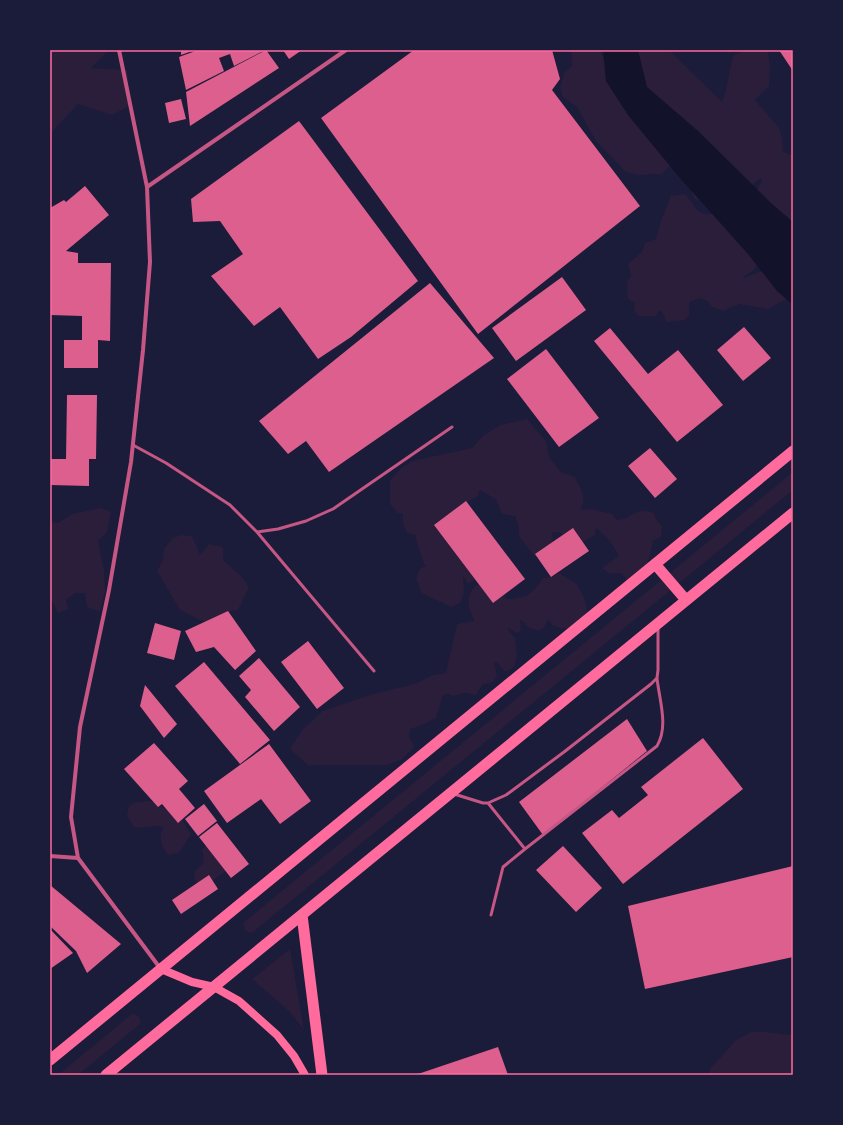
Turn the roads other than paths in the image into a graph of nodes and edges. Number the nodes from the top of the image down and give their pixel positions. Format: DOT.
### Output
graph roads {
  1 [pos="119,50"];
  2 [pos="346,50"];
  3 [pos="147,187"];
  4 [pos="452,427"];
  5 [pos="133,445"];
  6 [pos="793,450"];
  7 [pos="793,512"];
  8 [pos="257,532"];
  9 [pos="655,564"];
  10 [pos="686,600"];
  11 [pos="658,623"];
  12 [pos="374,671"];
  13 [pos="657,678"];
  14 [pos="451,793"];
  15 [pos="488,803"];
  16 [pos="525,849"];
  17 [pos="50,856"];
  18 [pos="78,858"];
  19 [pos="302,915"];
  20 [pos="491,915"];
  21 [pos="161,969"];
  22 [pos="214,986"];
  23 [pos="50,1060"];
  24 [pos="106,1075"];
  25 [pos="305,1075"];
  26 [pos="322,1075"];
  1 -- 3 [label="street"];
  2 -- 3 [label="street"];
  3 -- 5 [label="street"];
  4 -- 8 [label="lane"];
  5 -- 8 [label="lane"];
  5 -- 18 [label="street"];
  6 -- 9 [label="highway"];
  7 -- 10 [label="highway"];
  8 -- 12 [label="lane"];
  9 -- 10 [label="highway"];
  9 -- 21 [label="highway"];
  10 -- 11 [label="highway"];
  11 -- 13 [label="lane"];
  11 -- 14 [label="highway"];
  13 -- 15 [label="lane"];
  13 -- 16 [label="lane"];
  14 -- 15 [label="lane"];
  14 -- 19 [label="highway"];
  15 -- 16 [label="lane"];
  16 -- 20 [label="lane"];
  17 -- 18 [label="street"];
  18 -- 21 [label="street"];
  19 -- 22 [label="highway"];
  19 -- 26 [label="highway"];
  21 -- 22 [label="main road"];
  21 -- 23 [label="highway"];
  22 -- 24 [label="highway"];
  22 -- 25 [label="main road"];
}
